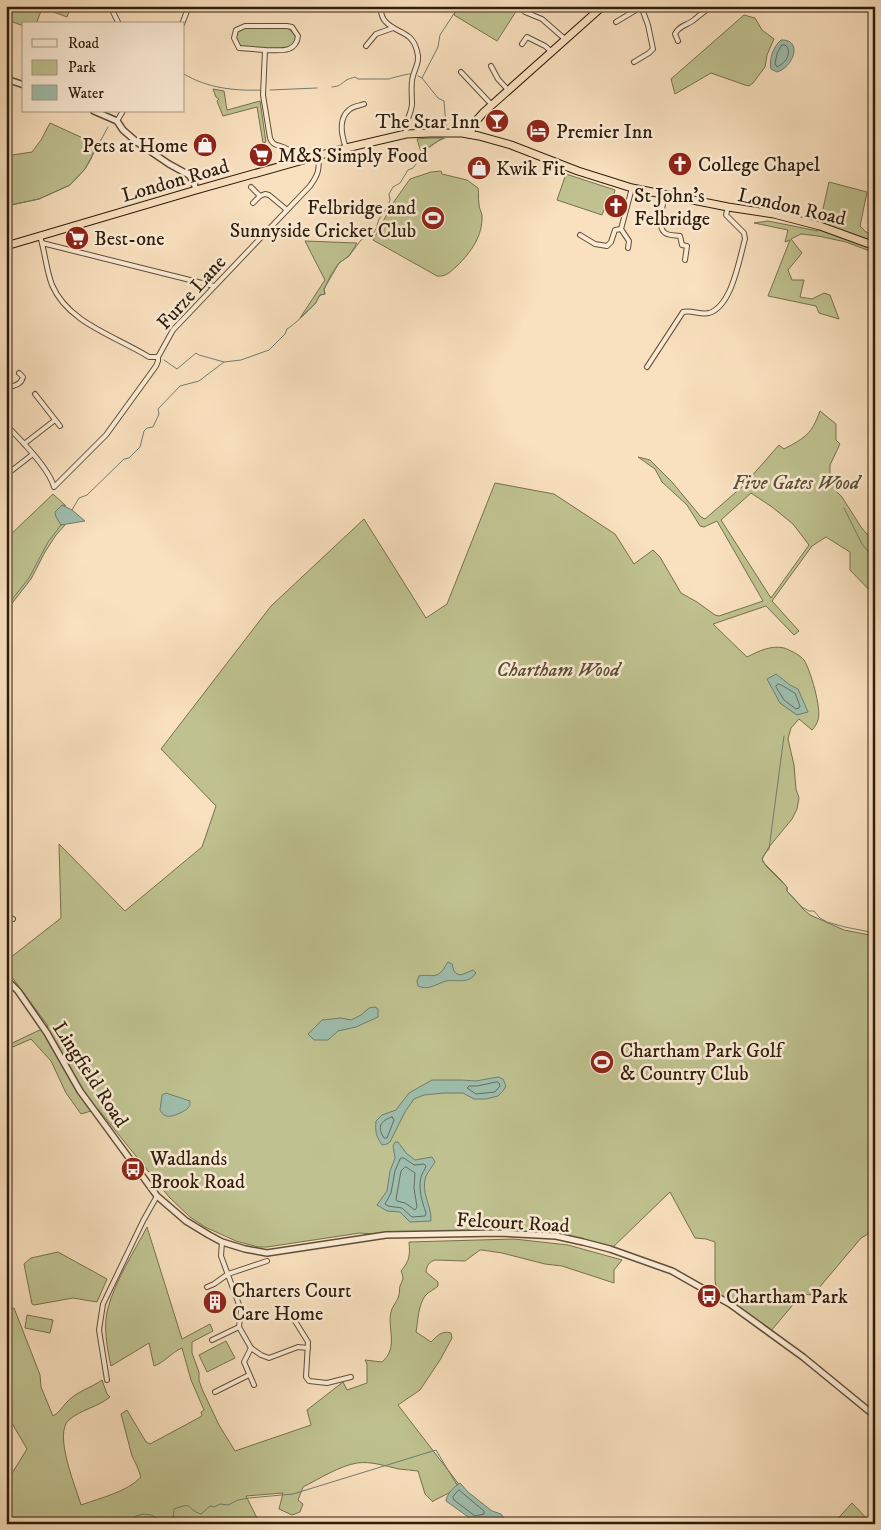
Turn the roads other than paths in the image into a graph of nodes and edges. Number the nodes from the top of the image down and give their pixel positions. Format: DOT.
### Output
graph roads {
  1 [pos="110,6"];
  2 [pos="189,6"];
  3 [pos="380,6"];
  4 [pos="519,6"];
  5 [pos="603,6"];
  6 [pos="641,6"];
  7 [pos="712,6"];
  8 [pos="118,22"];
  9 [pos="183,22"];
  10 [pos="616,22"];
  11 [pos="689,23"];
  12 [pos="394,28"];
  13 [pos="693,29"];
  14 [pos="566,40"];
  15 [pos="678,41"];
  16 [pos="522,44"];
  17 [pos="366,46"];
  18 [pos="265,50"];
  19 [pos="552,52"];
  20 [pos="634,62"];
  21 [pos="491,66"];
  22 [pos="461,72"];
  23 [pos="8,79"];
  24 [pos="22,83"];
  25 [pos="6,89"];
  26 [pos="509,91"];
  27 [pos="364,104"];
  28 [pos="492,105"];
  29 [pos="96,112"];
  30 [pos="122,112"];
  31 [pos="117,121"];
  32 [pos="406,134"];
  33 [pos="469,134"];
  34 [pos="346,148"];
  35 [pos="318,156"];
  36 [pos="296,162"];
  37 [pos="251,187"];
  38 [pos="632,188"];
  39 [pos="196,190"];
  40 [pos="260,196"];
  41 [pos="665,196"];
  42 [pos="253,203"];
  43 [pos="728,207"];
  44 [pos="286,210"];
  45 [pos="620,229"];
  46 [pos="580,235"];
  47 [pos="41,239"];
  48 [pos="6,246"];
  49 [pos="875,246"];
  50 [pos="628,248"];
  51 [pos="686,260"];
  52 [pos="214,286"];
  53 [pos="158,357"];
  54 [pos="647,367"];
  55 [pos="19,373"];
  56 [pos="6,389"];
  57 [pos="35,394"];
  58 [pos="55,420"];
  59 [pos="6,425"];
  60 [pos="60,426"];
  61 [pos="24,444"];
  62 [pos="33,454"];
  63 [pos="6,474"];
  64 [pos="6,916"];
  65 [pos="13,919"];
  66 [pos="6,979"];
  67 [pos="150,1186"];
  68 [pos="157,1196"];
  69 [pos="222,1242"];
  70 [pos="267,1261"];
  71 [pos="228,1274"];
  72 [pos="207,1286"];
  73 [pos="293,1313"];
  74 [pos="239,1327"];
  75 [pos="212,1340"];
  76 [pos="250,1348"];
  77 [pos="308,1348"];
  78 [pos="249,1375"];
  79 [pos="351,1377"];
  80 [pos="107,1380"];
  81 [pos="254,1386"];
  82 [pos="215,1392"];
  83 [pos="875,1416"];
  1 -- 8 [label="street"];
  2 -- 9 [label="street"];
  3 -- 12 [label="street"];
  4 -- 14 [label="street"];
  5 -- 14 [label="highway"];
  6 -- 10 [label="street"];
  6 -- 20 [label="street"];
  7 -- 11 [label="street"];
  11 -- 13 [label="street"];
  11 -- 15 [label="street"];
  12 -- 17 [label="street"];
  12 -- 32 [label="street"];
  14 -- 19 [label="highway"];
  16 -- 19 [label="street"];
  18 -- 18 [label="street"];
  18 -- 36 [label="street"];
  19 -- 26 [label="highway"];
  21 -- 26 [label="street"];
  22 -- 28 [label="street"];
  23 -- 24 [label="street"];
  23 -- 25 [label="street"];
  26 -- 28 [label="highway"];
  27 -- 34 [label="street"];
  28 -- 33 [label="highway"];
  29 -- 31 [label="street"];
  30 -- 31 [label="street"];
  31 -- 39 [label="street"];
  32 -- 33 [label="highway, London Road"];
  32 -- 34 [label="highway, London Road"];
  33 -- 38 [label="highway, London Road"];
  34 -- 35 [label="highway, London Road"];
  35 -- 36 [label="highway, London Road"];
  35 -- 44 [label="street, Furze Lane"];
  36 -- 39 [label="highway, London Road"];
  37 -- 40 [label="street"];
  38 -- 41 [label="highway, London Road"];
  38 -- 45 [label="street"];
  39 -- 47 [label="highway, London Road"];
  40 -- 42 [label="street"];
  40 -- 44 [label="street"];
  41 -- 43 [label="highway, London Road"];
  41 -- 51 [label="street"];
  43 -- 49 [label="highway, London Road"];
  43 -- 54 [label="street"];
  44 -- 52 [label="street, Furze Lane"];
  45 -- 46 [label="street"];
  45 -- 50 [label="street"];
  47 -- 48 [label="highway, London Road"];
  47 -- 52 [label="street"];
  47 -- 53 [label="street"];
  52 -- 53 [label="street, Furze Lane"];
  53 -- 62 [label="street, Furze Lane"];
  55 -- 56 [label="street"];
  57 -- 58 [label="street"];
  58 -- 60 [label="street"];
  58 -- 61 [label="street"];
  59 -- 61 [label="street"];
  61 -- 62 [label="street"];
  62 -- 63 [label="street"];
  64 -- 65 [label="street"];
  66 -- 67 [label="street, Lingfield Road"];
  67 -- 68 [label="street, Felcourt Road"];
  68 -- 69 [label="street, Felcourt Road"];
  68 -- 80 [label="street"];
  69 -- 71 [label="street"];
  69 -- 83 [label="street, Felcourt Road"];
  70 -- 71 [label="street"];
  71 -- 72 [label="street"];
  71 -- 74 [label="street"];
  73 -- 77 [label="street"];
  74 -- 75 [label="street"];
  74 -- 76 [label="street"];
  76 -- 77 [label="street"];
  76 -- 78 [label="street"];
  77 -- 79 [label="street"];
  78 -- 81 [label="street"];
  78 -- 82 [label="street"];
}
